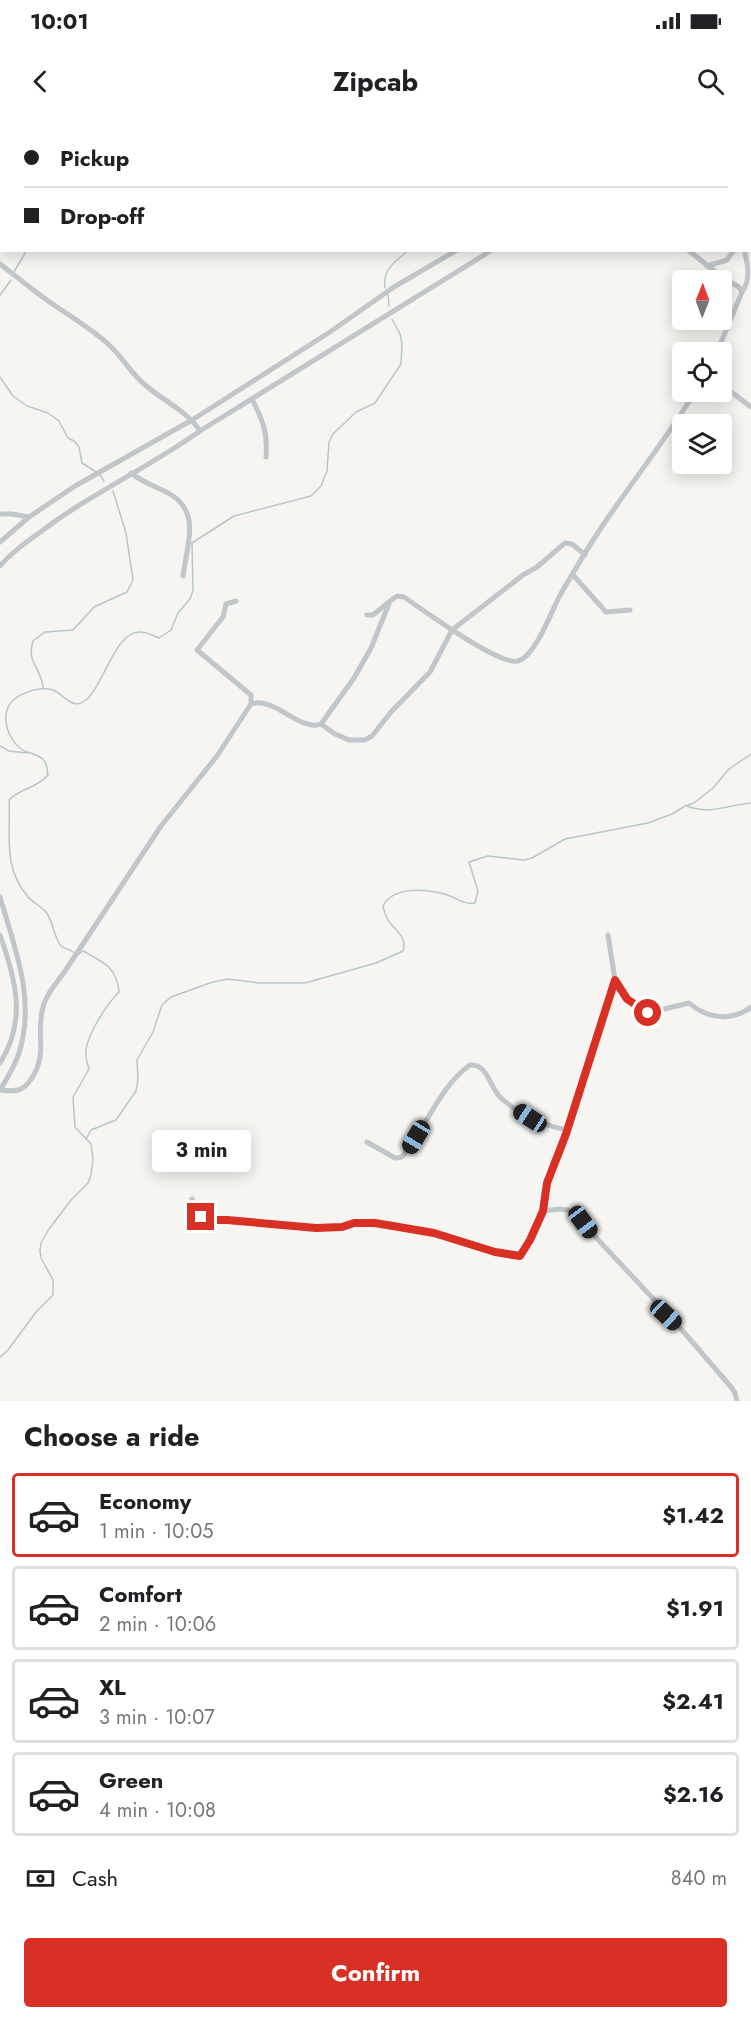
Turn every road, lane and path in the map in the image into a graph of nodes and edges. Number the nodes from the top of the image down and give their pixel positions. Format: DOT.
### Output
graph roads {
  1 [pos="454,252"];
  2 [pos="489,252"];
  3 [pos="690,252"];
  4 [pos="734,252"];
  5 [pos="745,252"];
  6 [pos="0,264"];
  7 [pos="707,266"];
  8 [pos="742,292"];
  9 [pos="721,342"];
  10 [pos="732,392"];
  11 [pos="252,399"];
  12 [pos="688,402"];
  13 [pos="751,407"];
  14 [pos="192,420"];
  15 [pos="200,431"];
  16 [pos="266,457"];
  17 [pos="131,473"];
  18 [pos="0,514"];
  19 [pos="29,517"];
  20 [pos="0,542"];
  21 [pos="585,555"];
  22 [pos="0,566"];
  23 [pos="573,575"];
  24 [pos="183,576"];
  25 [pos="236,601"];
  26 [pos="390,601"];
  27 [pos="630,610"];
  28 [pos="367,615"];
  29 [pos="452,630"];
  30 [pos="251,704"];
  31 [pos="321,724"];
  32 [pos="0,897"];
  33 [pos="0,935"];
  34 [pos="608,935"];
  35 [pos="615,980"];
  36 [pos="751,1007"];
  37 [pos="0,1063"];
  38 [pos="0,1090"];
  39 [pos="567,1130"];
  40 [pos="367,1142"];
  41 [pos="192,1199"];
  42 [pos="543,1211"];
  43 [pos="737,1401"];
  1 -- 14 [label="street"];
  2 -- 11 [label="street"];
  3 -- 7 [label="street"];
  4 -- 7 [label="street"];
  5 -- 8 [label="street"];
  6 -- 14 [label="street"];
  7 -- 8 [label="street"];
  8 -- 9 [label="street"];
  10 -- 13 [label="street"];
  11 -- 15 [label="street"];
  11 -- 16 [label="street"];
  12 -- 21 [label="street"];
  14 -- 15 [label="street"];
  14 -- 19 [label="street"];
  15 -- 17 [label="street"];
  17 -- 22 [label="street"];
  17 -- 24 [label="street"];
  18 -- 19 [label="street"];
  19 -- 20 [label="street"];
  21 -- 23 [label="street"];
  21 -- 29 [label="street"];
  23 -- 27 [label="street"];
  23 -- 29 [label="street"];
  25 -- 30 [label="street"];
  26 -- 28 [label="street"];
  26 -- 29 [label="street"];
  26 -- 31 [label="street"];
  29 -- 31 [label="street"];
  30 -- 31 [label="street"];
  30 -- 38 [label="street"];
  32 -- 38 [label="street"];
  33 -- 37 [label="street"];
  34 -- 35 [label="street"];
  35 -- 36 [label="street"];
  35 -- 39 [label="street"];
  39 -- 40 [label="street"];
  39 -- 42 [label="street"];
  41 -- 42 [label="street"];
  42 -- 43 [label="street"];
}
